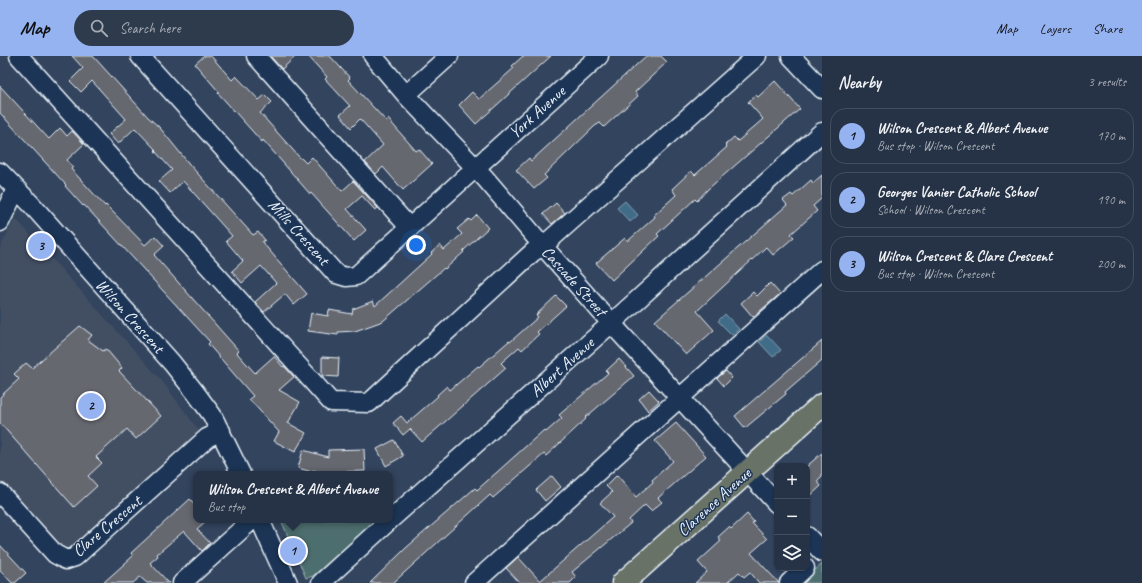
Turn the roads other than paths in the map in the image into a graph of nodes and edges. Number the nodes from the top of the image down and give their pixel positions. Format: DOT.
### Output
graph roads {
  1 [pos="19,56"];
  2 [pos="140,56"];
  3 [pos="256,56"];
  4 [pos="373,56"];
  5 [pos="449,56"];
  6 [pos="599,56"];
  7 [pos="756,56"];
  8 [pos="791,56"];
  9 [pos="822,89"];
  10 [pos="406,95"];
  11 [pos="822,132"];
  12 [pos="475,168"];
  13 [pos="0,172"];
  14 [pos="16,190"];
  15 [pos="0,222"];
  16 [pos="409,227"];
  17 [pos="543,246"];
  18 [pos="822,270"];
  19 [pos="612,323"];
  20 [pos="679,398"];
  21 [pos="822,405"];
  22 [pos="220,431"];
  23 [pos="240,471"];
  24 [pos="748,472"];
  25 [pos="0,493"];
  26 [pos="774,501"];
  27 [pos="393,502"];
  28 [pos="408,503"];
  29 [pos="393,517"];
  30 [pos="249,523"];
  31 [pos="261,523"];
  32 [pos="387,523"];
  33 [pos="810,539"];
  34 [pos="822,552"];
  35 [pos="810,563"];
  36 [pos="802,571"];
  37 [pos="182,583"];
  38 [pos="288,583"];
  39 [pos="320,583"];
  40 [pos="474,583"];
  41 [pos="623,583"];
  42 [pos="789,583"];
  1 -- 17 [label="street"];
  2 -- 16 [label="street, Mills Crescent"];
  3 -- 16 [label="street"];
  4 -- 10 [label="street, Cascade Street"];
  5 -- 10 [label="street"];
  6 -- 12 [label="street, York Avenue"];
  7 -- 17 [label="street"];
  8 -- 9 [label="street"];
  10 -- 12 [label="street, Cascade Street"];
  11 -- 19 [label="street, Albert Avenue"];
  12 -- 16 [label="street, Mills Crescent"];
  12 -- 17 [label="street, Cascade Street"];
  13 -- 14 [label="street, Wilson Crescent"];
  14 -- 15 [label="street"];
  14 -- 22 [label="street, Wilson Crescent"];
  17 -- 19 [label="street, Cascade Street"];
  18 -- 20 [label="street"];
  19 -- 20 [label="street, Cascade Street"];
  19 -- 28 [label="street, Albert Avenue"];
  20 -- 24 [label="street, Cascade Street"];
  20 -- 40 [label="street"];
  21 -- 24 [label="main road, Clarence Avenue"];
  22 -- 23 [label="street, Wilson Crescent"];
  22 -- 25 [label="street, Clare Crescent"];
  24 -- 26 [label="street, Cascade Street"];
  24 -- 41 [label="main road, Clarence Avenue"];
  27 -- 28 [label="street"];
  28 -- 29 [label="street, Albert Avenue"];
  30 -- 37 [label="street"];
  31 -- 38 [label="street"];
  32 -- 39 [label="street, Albert Avenue"];
  33 -- 34 [label="street"];
  34 -- 35 [label="street"];
  36 -- 42 [label="street"];
}
